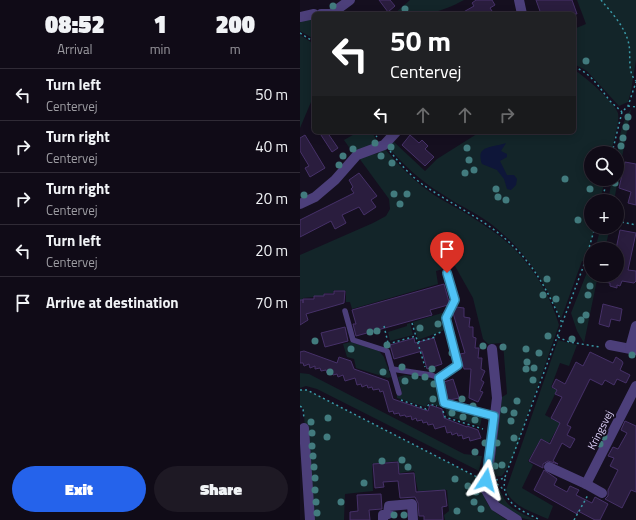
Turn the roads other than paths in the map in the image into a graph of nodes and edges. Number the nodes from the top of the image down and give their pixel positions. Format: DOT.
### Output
graph roads {
  1 [pos="350,0"];
  2 [pos="519,0"];
  3 [pos="334,12"];
  4 [pos="522,12"];
  5 [pos="312,14"];
  6 [pos="300,17"];
  7 [pos="394,134"];
  8 [pos="300,204"];
  9 [pos="447,273"];
  10 [pos="344,311"];
  11 [pos="636,326"];
  12 [pos="610,345"];
  13 [pos="492,349"];
  14 [pos="633,349"];
  15 [pos="392,369"];
  16 [pos="439,378"];
  17 [pos="636,386"];
  18 [pos="399,393"];
  19 [pos="494,416"];
  20 [pos="304,428"];
  21 [pos="549,467"];
  22 [pos="589,486"];
  23 [pos="602,493"];
  24 [pos="310,520"];
  25 [pos="383,520"];
  26 [pos="413,520"];
  27 [pos="517,520"];
  1 -- 3 [label="street"];
  2 -- 4 [label="street"];
  5 -- 6 [label="street"];
  7 -- 8 [label="street"];
  9 -- 16 [label="lane"];
  10 -- 15 [label="lane"];
  11 -- 14 [label="street"];
  12 -- 14 [label="street"];
  13 -- 19 [label="street"];
  15 -- 16 [label="lane"];
  15 -- 18 [label="lane"];
  16 -- 19 [label="lane"];
  17 -- 22 [label="street, Kringsvej"];
  19 -- 27 [label="street"];
  20 -- 24 [label="street"];
  21 -- 22 [label="street"];
  22 -- 23 [label="street"];
  25 -- 26 [label="street"];
}
